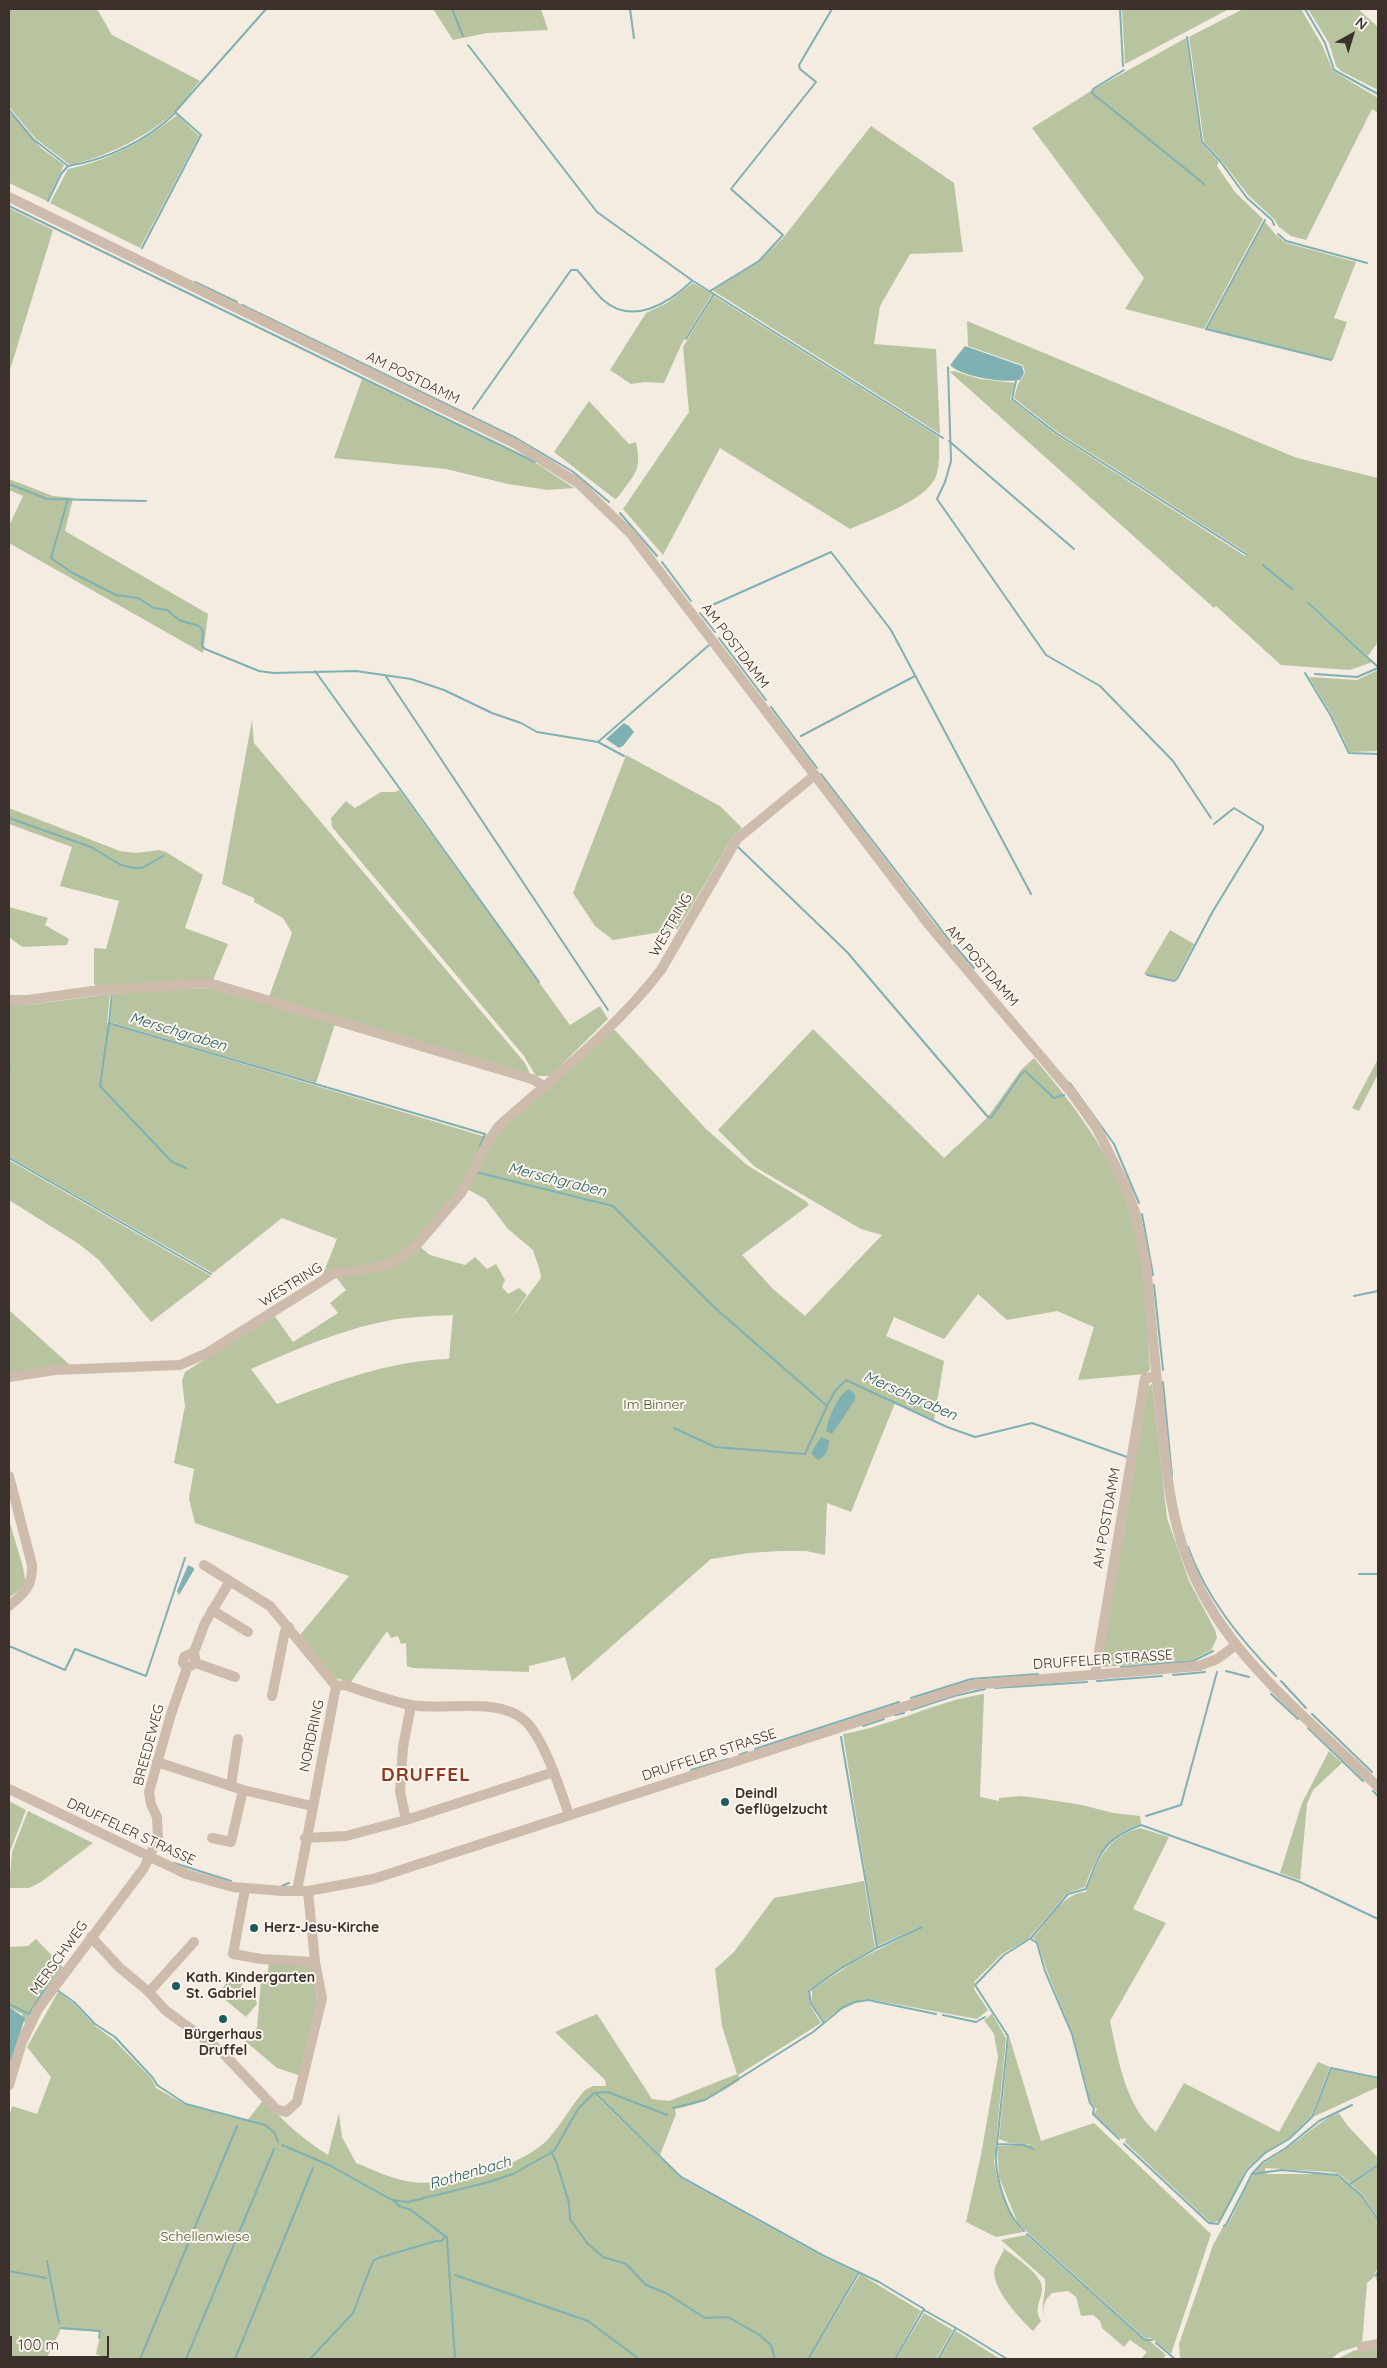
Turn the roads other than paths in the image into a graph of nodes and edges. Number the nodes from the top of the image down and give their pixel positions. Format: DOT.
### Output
graph roads {
  1 [pos="9,198"];
  2 [pos="815,775"];
  3 [pos="9,1000"];
  4 [pos="544,1086"];
  5 [pos="9,1376"];
  6 [pos="1156,1377"];
  7 [pos="9,1476"];
  8 [pos="204,1564"];
  9 [pos="230,1581"];
  10 [pos="9,1606"];
  11 [pos="212,1610"];
  12 [pos="289,1627"];
  13 [pos="248,1632"];
  14 [pos="1236,1645"];
  15 [pos="192,1665"];
  16 [pos="1095,1675"];
  17 [pos="235,1677"];
  18 [pos="336,1686"];
  19 [pos="272,1696"];
  20 [pos="411,1705"];
  21 [pos="238,1739"];
  22 [pos="157,1762"];
  23 [pos="554,1772"];
  24 [pos="230,1785"];
  25 [pos="1378,1787"];
  26 [pos="9,1789"];
  27 [pos="243,1790"];
  28 [pos="312,1806"];
  29 [pos="569,1815"];
  30 [pos="406,1820"];
  31 [pos="212,1838"];
  32 [pos="305,1838"];
  33 [pos="150,1858"];
  34 [pos="244,1889"];
  35 [pos="297,1891"];
  36 [pos="308,1891"];
  37 [pos="91,1937"];
  38 [pos="194,1942"];
  39 [pos="315,1962"];
  40 [pos="149,1992"];
  41 [pos="9,2085"];
  42 [pos="1378,2344"];
  43 [pos="1362,2347"];
  1 -- 2 [label="street, AM POSTDAMM"];
  2 -- 4 [label="street, WESTRING"];
  2 -- 6 [label="street, AM POSTDAMM"];
  3 -- 4 [label="street"];
  4 -- 5 [label="street, WESTRING"];
  6 -- 14 [label="street, AM POSTDAMM"];
  6 -- 16 [label="street, AM POSTDAMM"];
  7 -- 10 [label="street"];
  8 -- 9 [label="street"];
  9 -- 11 [label="street, BREEDEWEG"];
  9 -- 12 [label="street"];
  11 -- 13 [label="street"];
  11 -- 15 [label="street, BREEDEWEG"];
  12 -- 18 [label="street"];
  12 -- 19 [label="street"];
  14 -- 16 [label="street, DRUFFELER STRASSE"];
  14 -- 25 [label="street"];
  15 -- 17 [label="street"];
  15 -- 22 [label="street, BREEDEWEG"];
  16 -- 29 [label="street, DRUFFELER STRASSE"];
  18 -- 20 [label="street, NORDRING"];
  18 -- 28 [label="street, NORDRING"];
  20 -- 23 [label="street, NORDRING"];
  20 -- 30 [label="street"];
  21 -- 24 [label="street"];
  22 -- 24 [label="street"];
  22 -- 33 [label="street, BREEDEWEG"];
  23 -- 29 [label="street, NORDRING"];
  23 -- 30 [label="street"];
  24 -- 27 [label="street"];
  26 -- 33 [label="street, DRUFFELER STRASSE"];
  27 -- 28 [label="street"];
  27 -- 31 [label="street"];
  28 -- 32 [label="street, NORDRING"];
  29 -- 36 [label="street, DRUFFELER STRASSE"];
  30 -- 32 [label="street"];
  32 -- 35 [label="street, NORDRING"];
  33 -- 34 [label="street, DRUFFELER STRASSE"];
  33 -- 37 [label="street, MERSCHWEG"];
  34 -- 35 [label="street, DRUFFELER STRASSE"];
  34 -- 39 [label="street"];
  35 -- 36 [label="street, DRUFFELER STRASSE"];
  36 -- 39 [label="street"];
  37 -- 40 [label="street"];
  37 -- 41 [label="street, MERSCHWEG"];
  38 -- 40 [label="street"];
  39 -- 40 [label="street"];
  42 -- 43 [label="street"];
}
